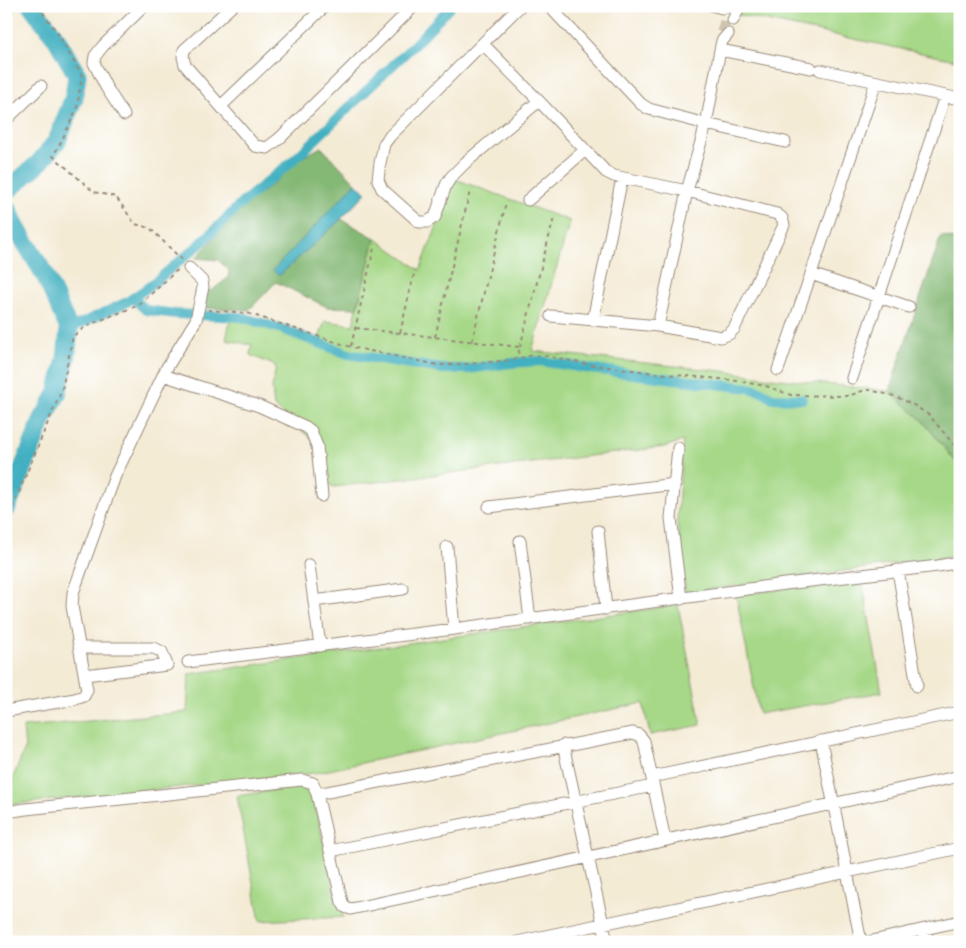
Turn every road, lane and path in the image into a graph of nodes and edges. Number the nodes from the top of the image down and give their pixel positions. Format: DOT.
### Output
graph roads {
  1 [pos="38,6"];
  2 [pos="144,6"];
  3 [pos="232,6"];
  4 [pos="325,6"];
  5 [pos="414,6"];
  6 [pos="520,6"];
  7 [pos="549,6"];
  8 [pos="714,6"];
  9 [pos="730,6"];
  10 [pos="737,6"];
  11 [pos="730,19"];
  12 [pos="483,44"];
  13 [pos="876,82"];
  14 [pos="41,86"];
  15 [pos="945,96"];
  16 [pos="960,99"];
  17 [pos="539,101"];
  18 [pos="221,106"];
  19 [pos="124,115"];
  20 [pos="6,118"];
  21 [pos="706,124"];
  22 [pos="785,142"];
  23 [pos="585,150"];
  24 [pos="622,178"];
  25 [pos="470,191"];
  26 [pos="687,191"];
  27 [pos="528,200"];
  28 [pos="506,203"];
  29 [pos="554,218"];
  30 [pos="375,244"];
  31 [pos="185,266"];
  32 [pos="415,270"];
  33 [pos="811,274"];
  34 [pos="878,297"];
  35 [pos="909,307"];
  36 [pos="199,314"];
  37 [pos="551,316"];
  38 [pos="593,320"];
  39 [pos="658,326"];
  40 [pos="356,328"];
  41 [pos="400,333"];
  42 [pos="436,337"];
  43 [pos="472,342"];
  44 [pos="351,347"];
  45 [pos="520,347"];
  46 [pos="517,358"];
  47 [pos="778,370"];
  48 [pos="163,375"];
  49 [pos="852,378"];
  50 [pos="678,448"];
  51 [pos="960,452"];
  52 [pos="675,484"];
  53 [pos="322,496"];
  54 [pos="489,508"];
  55 [pos="6,522"];
  56 [pos="598,531"];
  57 [pos="520,541"];
  58 [pos="447,547"];
  59 [pos="960,562"];
  60 [pos="309,565"];
  61 [pos="898,570"];
  62 [pos="402,589"];
  63 [pos="681,599"];
  64 [pos="314,601"];
  65 [pos="606,609"];
  66 [pos="530,619"];
  67 [pos="454,629"];
  68 [pos="320,646"];
  69 [pos="80,648"];
  70 [pos="188,662"];
  71 [pos="85,675"];
  72 [pos="917,686"];
  73 [pos="6,711"];
  74 [pos="960,712"];
  75 [pos="821,741"];
  76 [pos="563,745"];
  77 [pos="960,776"];
  78 [pos="652,781"];
  79 [pos="317,794"];
  80 [pos="575,801"];
  81 [pos="833,803"];
  82 [pos="6,812"];
  83 [pos="665,840"];
  84 [pos="960,848"];
  85 [pos="330,851"];
  86 [pos="588,857"];
  87 [pos="847,872"];
  88 [pos="960,921"];
  89 [pos="602,924"];
  90 [pos="925,929"];
  91 [pos="516,942"];
  92 [pos="606,942"];
  93 [pos="861,942"];
  94 [pos="868,942"];
  95 [pos="928,942"];
  1 -- 31 [label="path"];
  2 -- 19 [label="street"];
  3 -- 18 [label="street"];
  4 -- 18 [label="street"];
  5 -- 18 [label="street"];
  6 -- 12 [label="street"];
  7 -- 21 [label="street"];
  8 -- 9 [label="street"];
  10 -- 11 [label="street"];
  12 -- 17 [label="street"];
  12 -- 17 [label="street"];
  13 -- 15 [label="street"];
  13 -- 21 [label="street"];
  13 -- 33 [label="street"];
  14 -- 20 [label="street"];
  15 -- 16 [label="street"];
  15 -- 34 [label="street"];
  17 -- 23 [label="street"];
  21 -- 22 [label="street"];
  21 -- 26 [label="street"];
  23 -- 24 [label="street"];
  23 -- 27 [label="street"];
  24 -- 26 [label="street"];
  24 -- 38 [label="street"];
  25 -- 42 [label="path"];
  26 -- 39 [label="street"];
  26 -- 39 [label="street"];
  28 -- 43 [label="path"];
  29 -- 45 [label="path"];
  30 -- 40 [label="path"];
  31 -- 36 [label="street"];
  31 -- 55 [label="path"];
  32 -- 41 [label="path"];
  33 -- 34 [label="street"];
  33 -- 47 [label="street"];
  34 -- 35 [label="street"];
  34 -- 49 [label="street"];
  36 -- 44 [label="path"];
  36 -- 48 [label="street"];
  37 -- 38 [label="street"];
  38 -- 39 [label="street"];
  40 -- 41 [label="path"];
  40 -- 44 [label="path"];
  41 -- 42 [label="path"];
  42 -- 43 [label="path"];
  43 -- 45 [label="path"];
  44 -- 46 [label="path"];
  45 -- 46 [label="path"];
  46 -- 51 [label="path"];
  48 -- 53 [label="street"];
  48 -- 69 [label="street"];
  50 -- 52 [label="street"];
  52 -- 54 [label="street"];
  52 -- 63 [label="street"];
  56 -- 65 [label="street"];
  57 -- 66 [label="street"];
  58 -- 67 [label="street"];
  59 -- 61 [label="street"];
  60 -- 64 [label="street"];
  61 -- 63 [label="street"];
  61 -- 72 [label="street"];
  62 -- 64 [label="street"];
  63 -- 65 [label="street"];
  64 -- 68 [label="street"];
  65 -- 66 [label="street"];
  66 -- 67 [label="street"];
  67 -- 68 [label="street"];
  68 -- 70 [label="street"];
  69 -- 71 [label="street"];
  69 -- 71 [label="street"];
  71 -- 73 [label="street"];
  74 -- 75 [label="street"];
  75 -- 78 [label="street"];
  75 -- 81 [label="street"];
  76 -- 78 [label="street"];
  76 -- 79 [label="street"];
  76 -- 80 [label="street"];
  77 -- 81 [label="street"];
  78 -- 80 [label="street"];
  78 -- 83 [label="street"];
  79 -- 82 [label="street"];
  79 -- 85 [label="street"];
  80 -- 85 [label="street"];
  80 -- 86 [label="street"];
  81 -- 83 [label="street"];
  81 -- 87 [label="street"];
  83 -- 86 [label="street"];
  84 -- 87 [label="street"];
  85 -- 86 [label="street"];
  86 -- 89 [label="street"];
  87 -- 89 [label="street"];
  87 -- 93 [label="street"];
  88 -- 90 [label="street"];
  89 -- 91 [label="street"];
  89 -- 92 [label="street"];
  90 -- 94 [label="street"];
  90 -- 95 [label="street"];
}
